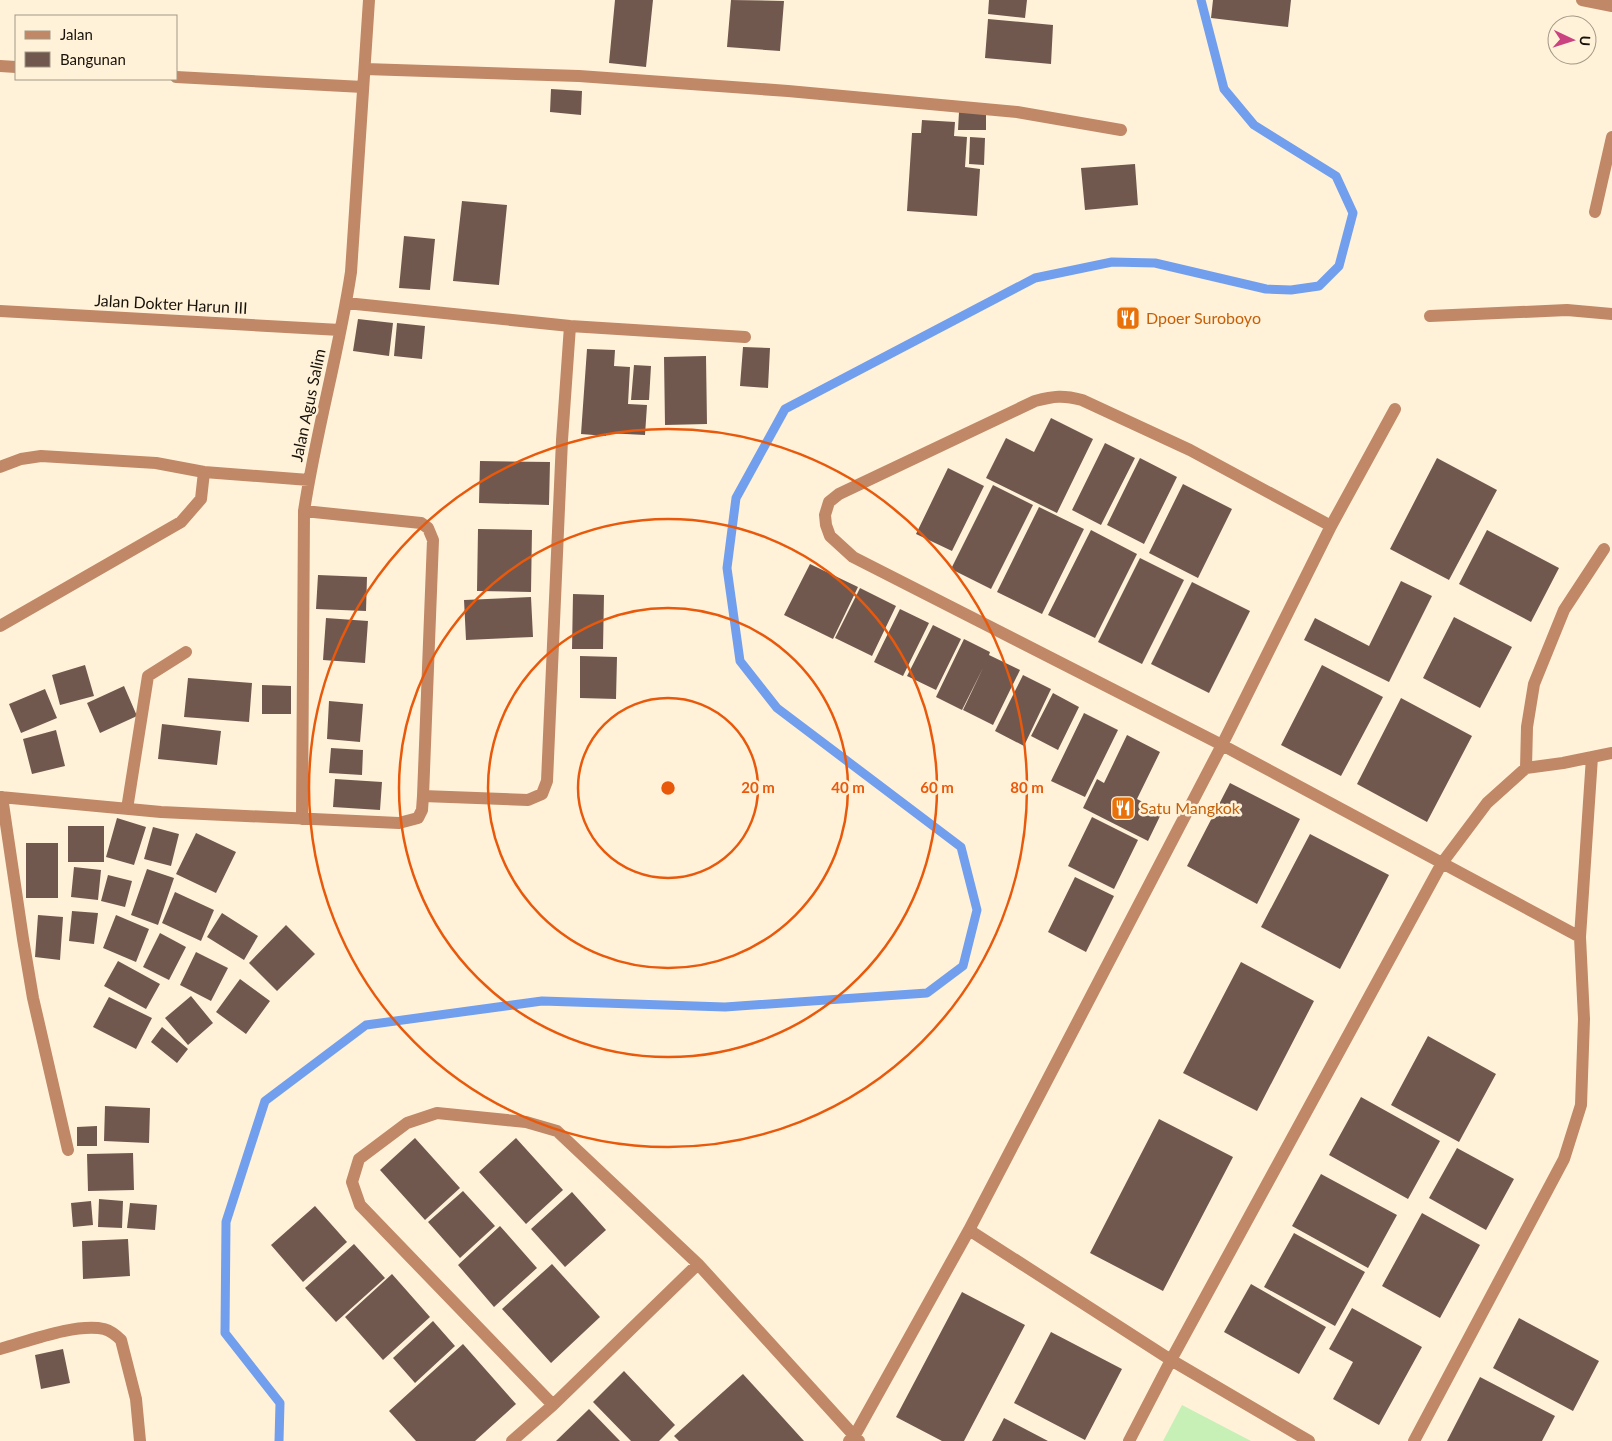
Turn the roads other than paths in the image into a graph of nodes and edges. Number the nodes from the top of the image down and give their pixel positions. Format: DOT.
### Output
graph roads {
  1 [pos="369,0"];
  2 [pos="1582,0"];
  3 [pos="1612,6"];
  4 [pos="0,66"];
  5 [pos="15,67"];
  6 [pos="365,69"];
  7 [pos="178,77"];
  8 [pos="363,88"];
  9 [pos="1121,130"];
  10 [pos="1612,137"];
  11 [pos="1595,212"];
  12 [pos="346,303"];
  13 [pos="0,311"];
  14 [pos="1612,314"];
  15 [pos="1430,316"];
  16 [pos="570,326"];
  17 [pos="340,330"];
  18 [pos="745,337"];
  19 [pos="1395,409"];
  20 [pos="0,468"];
  21 [pos="204,472"];
  22 [pos="309,480"];
  23 [pos="304,511"];
  24 [pos="1331,526"];
  25 [pos="1604,549"];
  26 [pos="0,626"];
  27 [pos="186,652"];
  28 [pos="1222,745"];
  29 [pos="1612,753"];
  30 [pos="1592,756"];
  31 [pos="1526,768"];
  32 [pos="423,796"];
  33 [pos="1,797"];
  34 [pos="127,809"];
  35 [pos="302,819"];
  36 [pos="1442,863"];
  37 [pos="1580,937"];
  38 [pos="68,1150"];
  39 [pos="969,1230"];
  40 [pos="698,1264"];
  41 [pos="0,1349"];
  42 [pos="1171,1360"];
  43 [pos="552,1405"];
  44 [pos="854,1439"];
  45 [pos="140,1441"];
  46 [pos="512,1441"];
  47 [pos="1129,1441"];
  48 [pos="1309,1441"];
  49 [pos="1414,1441"];
  1 -- 6 [label="street, Jalan Agus Salim"];
  2 -- 3 [label="street"];
  4 -- 5 [label="street"];
  6 -- 8 [label="street, Jalan Agus Salim"];
  6 -- 9 [label="street"];
  7 -- 8 [label="street"];
  8 -- 12 [label="street, Jalan Agus Salim"];
  10 -- 11 [label="street"];
  12 -- 16 [label="street"];
  12 -- 17 [label="street, Jalan Agus Salim"];
  13 -- 17 [label="street, Jalan Dokter Harun III"];
  14 -- 15 [label="street"];
  16 -- 18 [label="street"];
  16 -- 32 [label="street"];
  17 -- 22 [label="street, Jalan Agus Salim"];
  19 -- 24 [label="street"];
  20 -- 21 [label="street"];
  21 -- 22 [label="street"];
  21 -- 26 [label="street"];
  22 -- 23 [label="street, Jalan Agus Salim"];
  23 -- 32 [label="street"];
  23 -- 35 [label="street, Jalan Agus Salim"];
  24 -- 28 [label="street"];
  24 -- 28 [label="street"];
  25 -- 31 [label="street"];
  27 -- 34 [label="street"];
  28 -- 36 [label="street"];
  28 -- 39 [label="street"];
  29 -- 30 [label="street"];
  30 -- 31 [label="street"];
  30 -- 37 [label="street"];
  31 -- 36 [label="street"];
  32 -- 35 [label="street"];
  33 -- 34 [label="street"];
  33 -- 38 [label="street"];
  34 -- 35 [label="street"];
  36 -- 37 [label="street"];
  36 -- 42 [label="street"];
  37 -- 49 [label="street"];
  39 -- 42 [label="street"];
  39 -- 44 [label="street"];
  40 -- 43 [label="street"];
  40 -- 43 [label="street"];
  40 -- 44 [label="street"];
  41 -- 45 [label="street"];
  42 -- 47 [label="street"];
  42 -- 48 [label="street"];
  43 -- 46 [label="street"];
}
